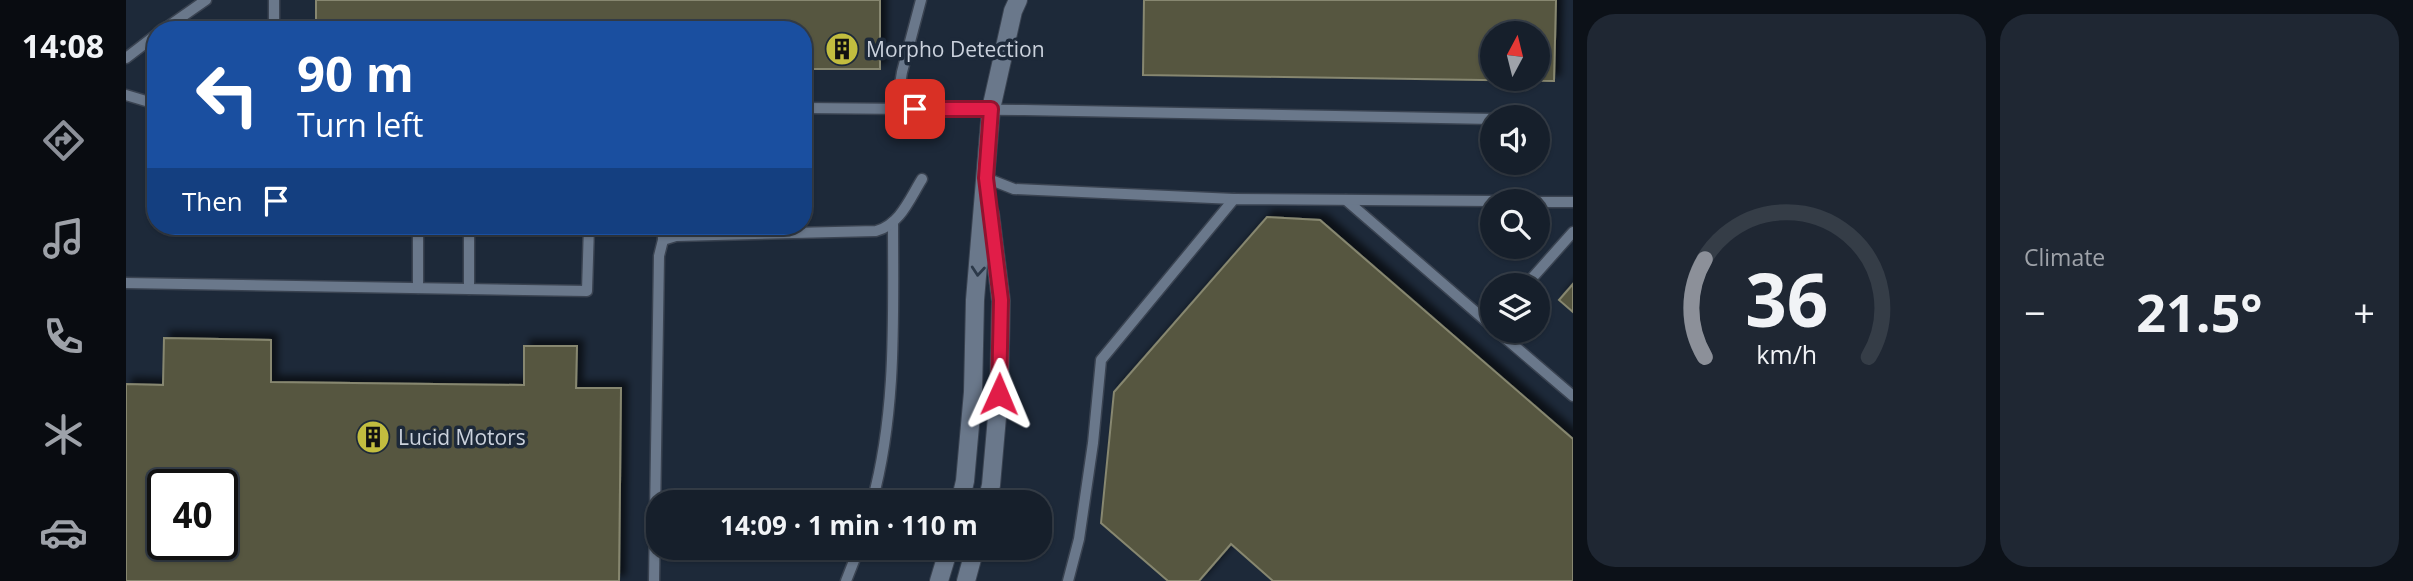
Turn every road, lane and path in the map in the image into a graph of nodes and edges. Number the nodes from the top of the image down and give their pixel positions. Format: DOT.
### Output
graph roads {
  1 [pos="206,0"];
  2 [pos="274,0"];
  3 [pos="921,0"];
  4 [pos="1018,0"];
  5 [pos="176,21"];
  6 [pos="274,21"];
  7 [pos="147,42"];
  8 [pos="126,58"];
  9 [pos="126,94"];
  10 [pos="147,101"];
  11 [pos="812,108"];
  12 [pos="896,109"];
  13 [pos="991,109"];
  14 [pos="1480,119"];
  15 [pos="986,178"];
  16 [pos="922,179"];
  17 [pos="1234,199"];
  18 [pos="1346,200"];
  19 [pos="1480,201"];
  20 [pos="1550,202"];
  21 [pos="1573,202"];
  22 [pos="893,222"];
  23 [pos="1573,232"];
  24 [pos="812,233"];
  25 [pos="589,235"];
  26 [pos="663,235"];
  27 [pos="726,235"];
  28 [pos="469,236"];
  29 [pos="418,237"];
  30 [pos="663,240"];
  31 [pos="1537,273"];
  32 [pos="126,284"];
  33 [pos="418,288"];
  34 [pos="469,289"];
  35 [pos="1480,316"];
  36 [pos="1512,343"];
  37 [pos="1573,396"];
  38 [pos="875,490"];
  39 [pos="963,490"];
  40 [pos="990,490"];
  41 [pos="854,560"];
  42 [pos="945,560"];
  43 [pos="972,560"];
  44 [pos="654,581"];
  45 [pos="846,581"];
  46 [pos="939,581"];
  47 [pos="966,581"];
  48 [pos="1068,581"];
  1 -- 5 [label="lane"];
  2 -- 6 [label="lane"];
  3 -- 12 [label="lane"];
  4 -- 13 [label="street"];
  7 -- 8 [label="lane"];
  9 -- 10 [label="lane"];
  11 -- 12 [label="lane"];
  12 -- 13 [label="lane"];
  13 -- 14 [label="lane"];
  13 -- 15 [label="street"];
  15 -- 17 [label="lane"];
  15 -- 39 [label="street, one-way"];
  15 -- 40 [label="street"];
  16 -- 22 [label="lane"];
  17 -- 18 [label="lane"];
  17 -- 48 [label="lane"];
  18 -- 19 [label="lane"];
  18 -- 35 [label="lane"];
  20 -- 21 [label="lane"];
  22 -- 24 [label="lane"];
  22 -- 38 [label="lane"];
  23 -- 31 [label="lane"];
  25 -- 34 [label="lane"];
  26 -- 30 [label="lane"];
  27 -- 30 [label="lane"];
  28 -- 34 [label="lane"];
  29 -- 33 [label="lane"];
  30 -- 44 [label="lane"];
  32 -- 33 [label="lane"];
  33 -- 34 [label="lane"];
  36 -- 37 [label="lane"];
  41 -- 45 [label="lane"];
  42 -- 46 [label="street"];
  43 -- 47 [label="street"];
}
